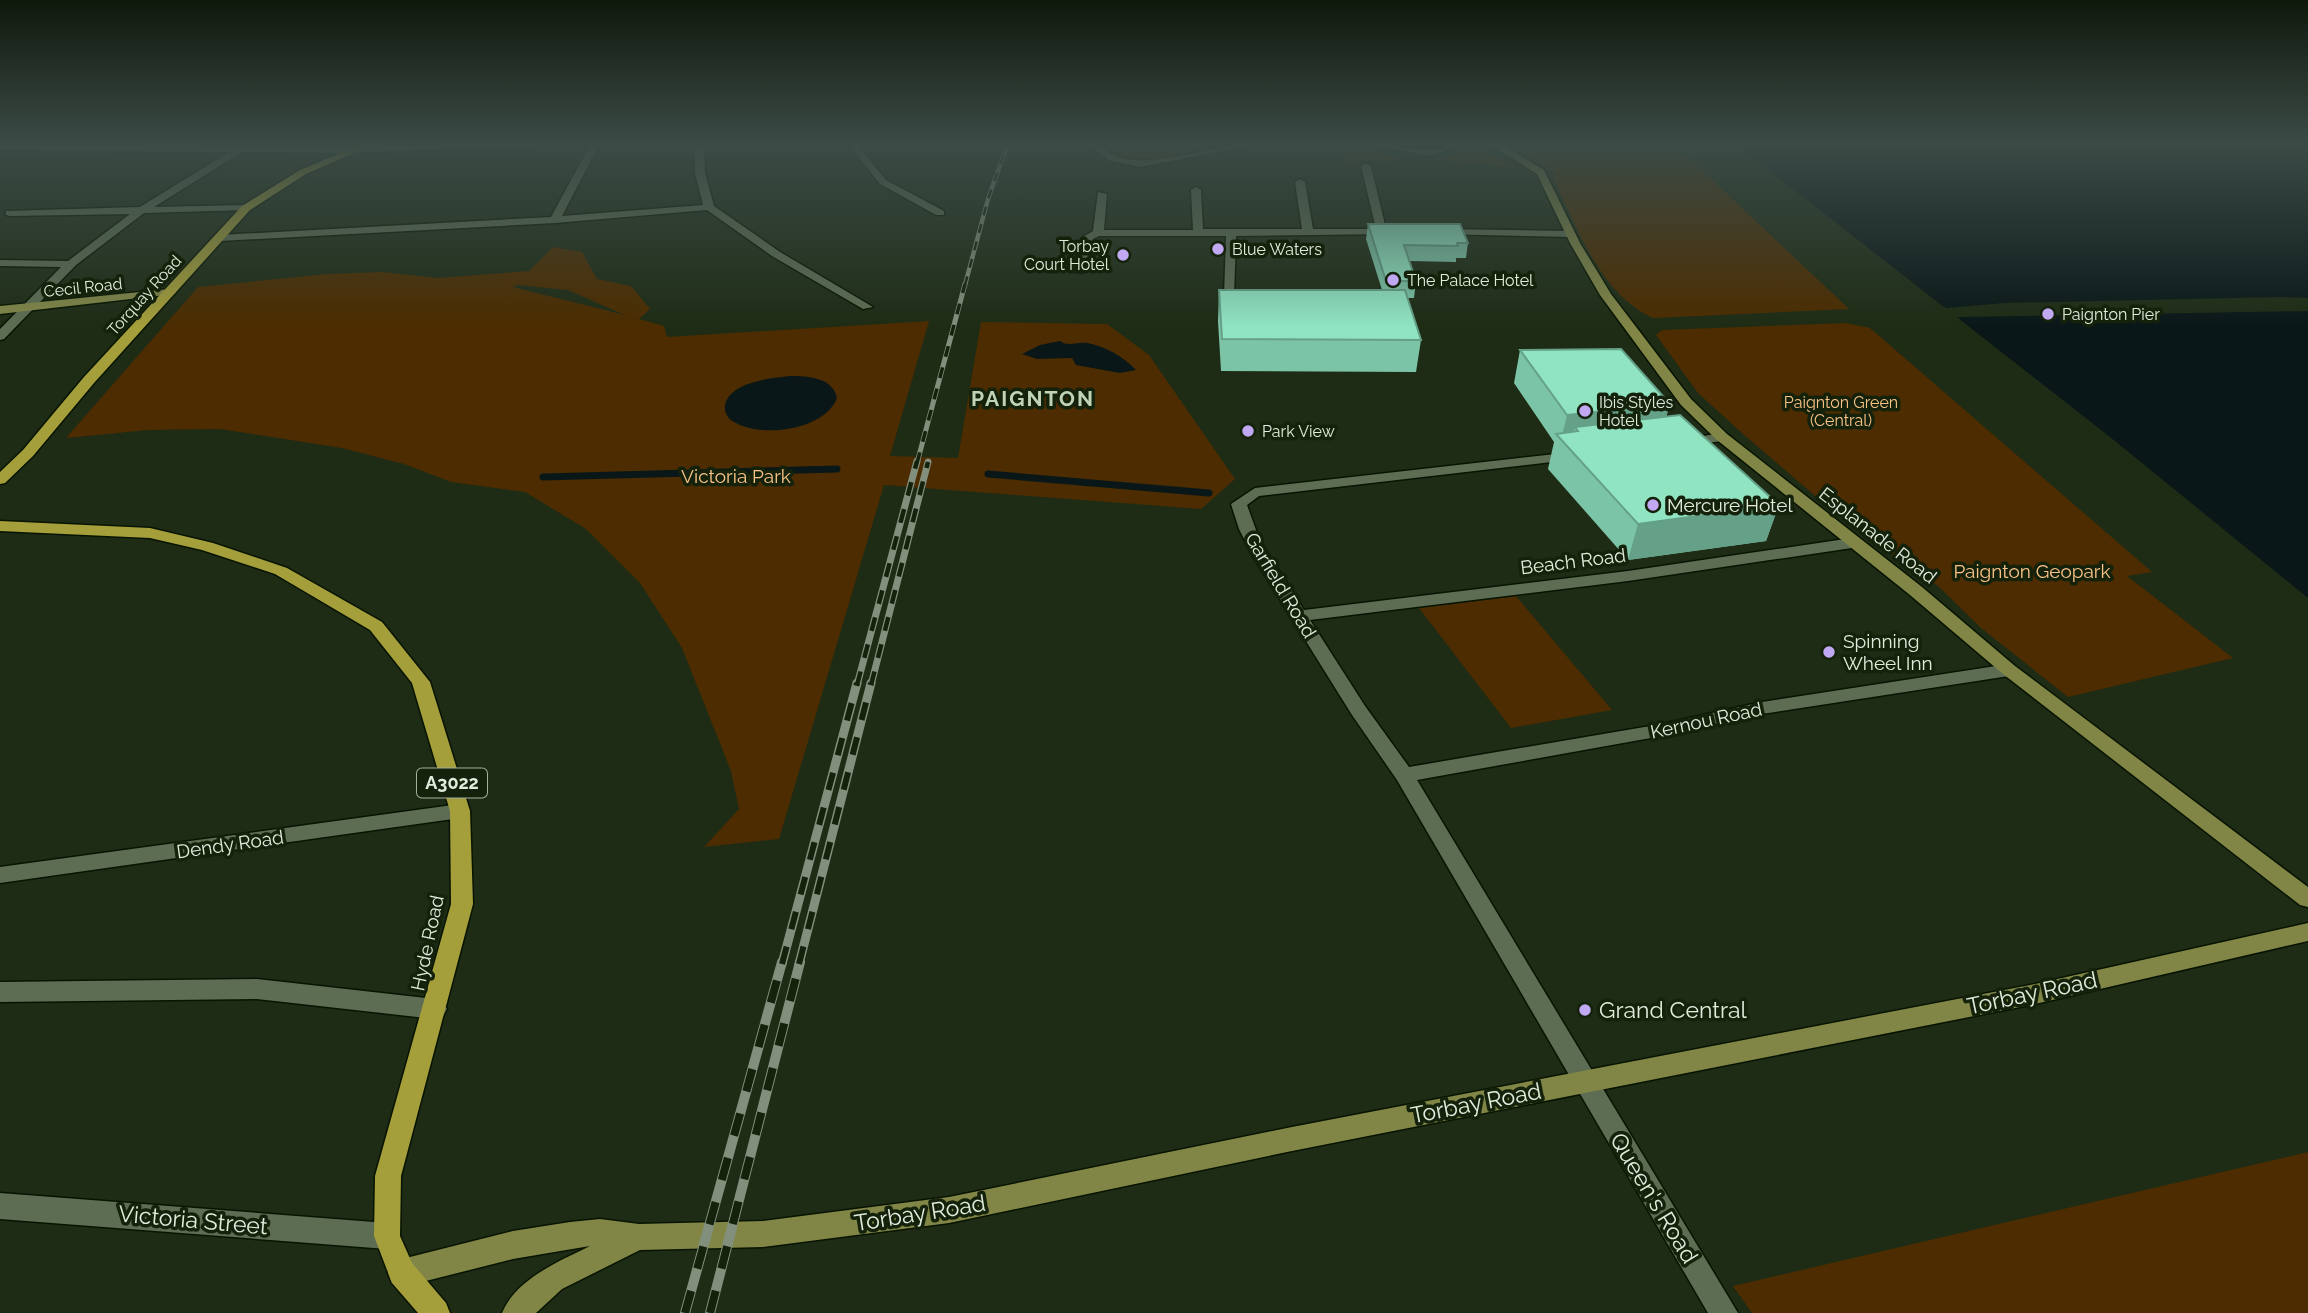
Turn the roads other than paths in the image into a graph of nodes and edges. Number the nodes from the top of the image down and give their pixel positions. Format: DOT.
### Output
graph roads {
  1 [pos="154,204"];
  2 [pos="251,204"];
  3 [pos="563,204"];
  4 [pos="924,204"];
  5 [pos="1101,204"];
  6 [pos="1197,204"];
  7 [pos="1304,204"];
  8 [pos="1375,204"];
  9 [pos="1557,204"];
  10 [pos="709,207"];
  11 [pos="246,208"];
  12 [pos="145,210"];
  13 [pos="4,213"];
  14 [pos="940,213"];
  15 [pos="555,220"];
  16 [pos="1198,231"];
  17 [pos="1308,231"];
  18 [pos="1231,232"];
  19 [pos="1382,232"];
  20 [pos="1395,232"];
  21 [pos="1431,232"];
  22 [pos="1098,233"];
  23 [pos="1571,234"];
  24 [pos="220,237"];
  25 [pos="0,263"];
  26 [pos="71,264"];
  27 [pos="1078,271"];
  28 [pos="170,292"];
  29 [pos="1230,296"];
  30 [pos="867,307"];
  31 [pos="28,309"];
  32 [pos="0,310"];
  33 [pos="0,336"];
  34 [pos="1722,438"];
  35 [pos="1665,446"];
  36 [pos="1595,454"];
  37 [pos="7,466"];
  38 [pos="0,480"];
  39 [pos="4,530"];
  40 [pos="1852,543"];
  41 [pos="1299,616"];
  42 [pos="2009,670"];
  43 [pos="1404,775"];
  44 [pos="460,811"];
  45 [pos="0,875"];
  46 [pos="2308,899"];
  47 [pos="2308,932"];
  48 [pos="0,992"];
  49 [pos="435,1009"];
  50 [pos="1585,1082"];
  51 [pos="0,1206"];
  52 [pos="387,1236"];
  53 [pos="639,1237"];
  54 [pos="402,1273"];
  55 [pos="436,1313"];
  56 [pos="516,1313"];
  57 [pos="1724,1313"];
  1 -- 12 [label="street"];
  2 -- 11 [label="main road, Torquay Road"];
  3 -- 15 [label="street"];
  4 -- 14 [label="street"];
  5 -- 22 [label="street"];
  6 -- 16 [label="street"];
  7 -- 17 [label="street"];
  8 -- 19 [label="street"];
  9 -- 23 [label="main road, Esplanade Road"];
  10 -- 15 [label="street"];
  10 -- 30 [label="street"];
  11 -- 12 [label="street"];
  11 -- 24 [label="main road, Torquay Road"];
  12 -- 13 [label="street"];
  12 -- 26 [label="street"];
  15 -- 24 [label="street"];
  16 -- 18 [label="street"];
  16 -- 22 [label="street"];
  17 -- 18 [label="street"];
  17 -- 19 [label="street"];
  18 -- 29 [label="street"];
  19 -- 20 [label="street"];
  21 -- 23 [label="street"];
  22 -- 27 [label="street"];
  23 -- 34 [label="main road, Esplanade Road"];
  24 -- 28 [label="main road, Torquay Road"];
  25 -- 26 [label="street"];
  26 -- 31 [label="street"];
  28 -- 31 [label="main road, Cecil Road"];
  28 -- 37 [label="main road, Torquay Road"];
  31 -- 32 [label="main road, Cecil Road"];
  31 -- 33 [label="street"];
  34 -- 35 [label="street"];
  34 -- 40 [label="main road, Esplanade Road"];
  36 -- 41 [label="street, Garfield Road"];
  37 -- 38 [label="main road, Torquay Road"];
  39 -- 44 [label="main road, Hyde Road / A3022"];
  40 -- 41 [label="street, Beach Road"];
  40 -- 42 [label="main road, Esplanade Road"];
  41 -- 43 [label="street, Garfield Road"];
  42 -- 43 [label="street, Kernou Road"];
  42 -- 46 [label="main road, Esplanade Road"];
  43 -- 50 [label="street, Garfield Road"];
  44 -- 45 [label="street, Dendy Road"];
  44 -- 49 [label="main road, Hyde Road / A3022"];
  47 -- 50 [label="main road, Torbay Road"];
  48 -- 49 [label="street"];
  49 -- 52 [label="main road, Hyde Road / A3022"];
  50 -- 53 [label="main road, Torbay Road"];
  50 -- 57 [label="street, Queen's Road"];
  51 -- 52 [label="street, Victoria Street"];
  52 -- 54 [label="main road, Hyde Road / A3022"];
  53 -- 54 [label="main road, Torbay Road"];
  53 -- 56 [label="main road, Torbay Road"];
  54 -- 55 [label="main road, Hyde Road / A3022"];
}
